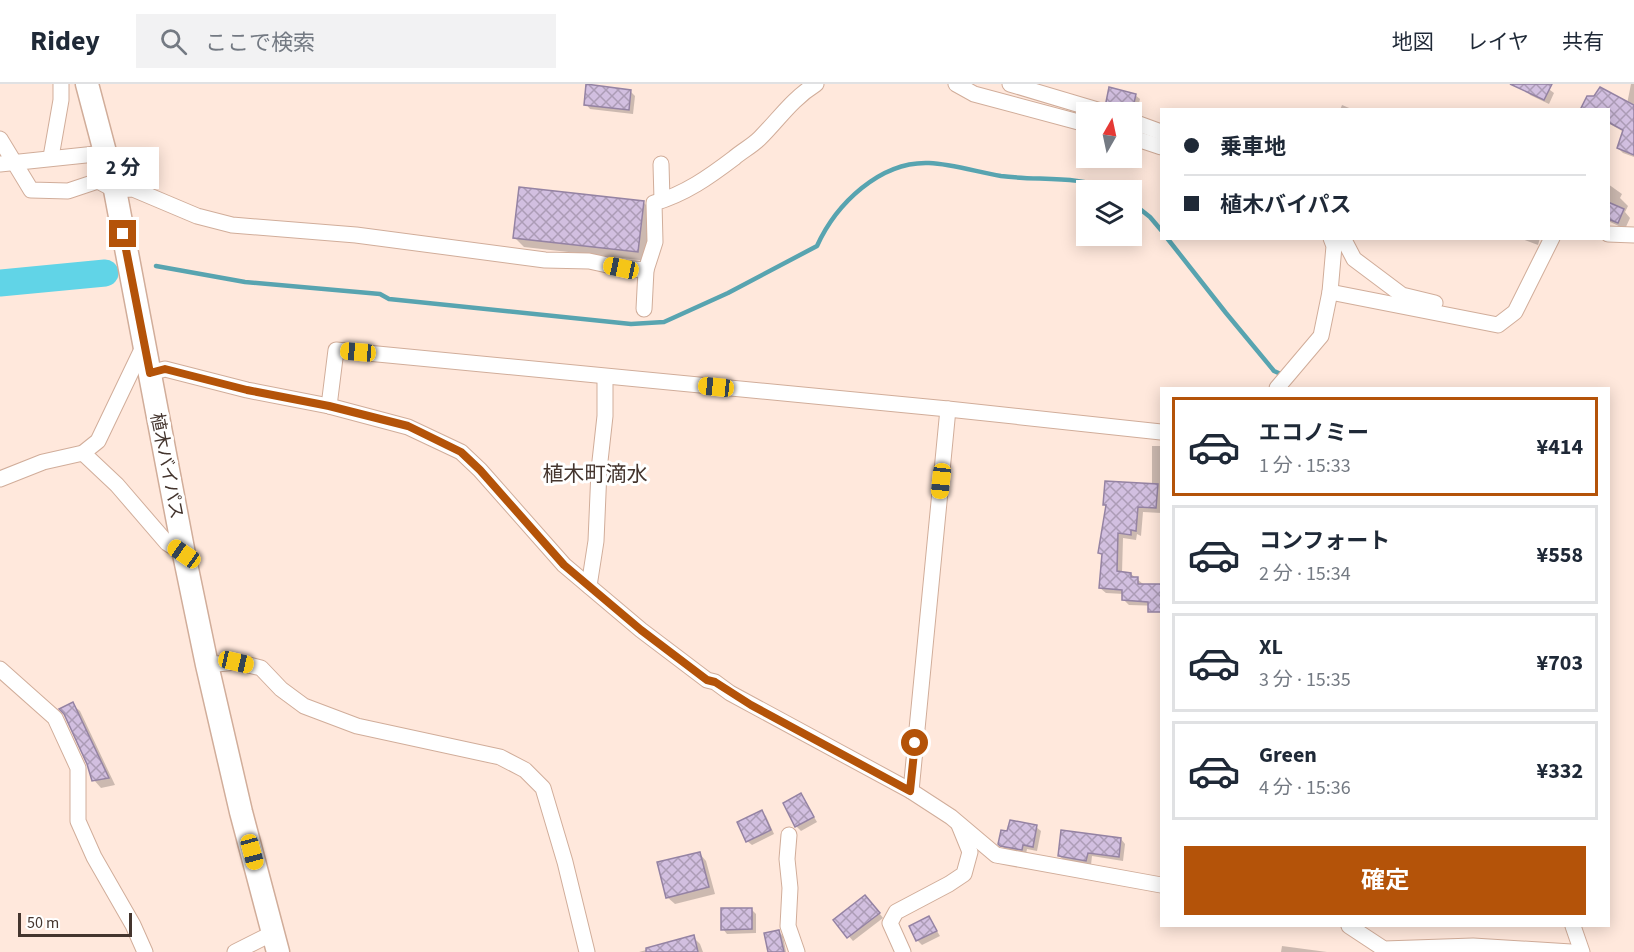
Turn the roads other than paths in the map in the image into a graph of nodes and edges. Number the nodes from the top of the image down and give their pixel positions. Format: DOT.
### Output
graph roads {
  1 [pos="61,84"];
  2 [pos="87,84"];
  3 [pos="816,84"];
  4 [pos="956,84"];
  5 [pos="1010,84"];
  6 [pos="1076,104"];
  7 [pos="1076,121"];
  8 [pos="1142,125"];
  9 [pos="1160,132"];
  10 [pos="0,140"];
  11 [pos="1142,141"];
  12 [pos="1160,147"];
  13 [pos="105,153"];
  14 [pos="51,157"];
  15 [pos="7,163"];
  16 [pos="661,164"];
  17 [pos="115,190"];
  18 [pos="662,200"];
  19 [pos="1610,234"];
  20 [pos="1634,235"];
  21 [pos="1332,240"];
  22 [pos="1344,240"];
  23 [pos="1551,240"];
  24 [pos="646,270"];
  25 [pos="1330,292"];
  26 [pos="644,309"];
  27 [pos="1506,318"];
  28 [pos="144,345"];
  29 [pos="150,373"];
  30 [pos="605,377"];
  31 [pos="1278,387"];
  32 [pos="329,406"];
  33 [pos="948,409"];
  34 [pos="1160,432"];
  35 [pos="83,453"];
  36 [pos="0,479"];
  37 [pos="184,554"];
  38 [pos="589,586"];
  39 [pos="207,665"];
  40 [pos="0,669"];
  41 [pos="910,791"];
  42 [pos="959,824"];
  43 [pos="789,835"];
  44 [pos="1160,885"];
  45 [pos="1351,927"];
  46 [pos="1573,927"];
  47 [pos="275,942"];
  48 [pos="146,952"];
  49 [pos="236,952"];
  50 [pos="587,952"];
  51 [pos="797,952"];
  52 [pos="903,952"];
  53 [pos="1572,952"];
  54 [pos="1582,952"];
  1 -- 14 [label="street"];
  2 -- 13 [label="highway, 植木バイパス"];
  3 -- 18 [label="street"];
  4 -- 7 [label="street"];
  5 -- 6 [label="street"];
  8 -- 9 [label="street"];
  10 -- 15 [label="street"];
  11 -- 12 [label="street"];
  13 -- 14 [label="street"];
  13 -- 17 [label="highway, 植木バイパス"];
  14 -- 15 [label="street"];
  15 -- 17 [label="street"];
  16 -- 18 [label="street"];
  17 -- 24 [label="street"];
  17 -- 28 [label="highway, 植木バイパス"];
  18 -- 24 [label="street"];
  19 -- 20 [label="street"];
  21 -- 25 [label="street"];
  22 -- 27 [label="street"];
  23 -- 27 [label="street"];
  24 -- 26 [label="street"];
  25 -- 27 [label="street"];
  25 -- 31 [label="street"];
  28 -- 29 [label="highway, 植木バイパス"];
  28 -- 35 [label="street"];
  29 -- 32 [label="street"];
  29 -- 37 [label="highway, 植木バイパス"];
  30 -- 32 [label="street"];
  30 -- 33 [label="street"];
  30 -- 38 [label="street"];
  32 -- 38 [label="street"];
  33 -- 34 [label="street"];
  33 -- 41 [label="street"];
  35 -- 36 [label="street"];
  35 -- 37 [label="street"];
  37 -- 39 [label="highway, 植木バイパス"];
  38 -- 41 [label="street"];
  39 -- 47 [label="highway, 植木バイパス"];
  39 -- 50 [label="street"];
  40 -- 48 [label="street"];
  41 -- 42 [label="street"];
  42 -- 44 [label="street"];
  42 -- 52 [label="street"];
  43 -- 51 [label="street"];
  45 -- 53 [label="street"];
  46 -- 54 [label="street"];
  47 -- 49 [label="street"];
}
